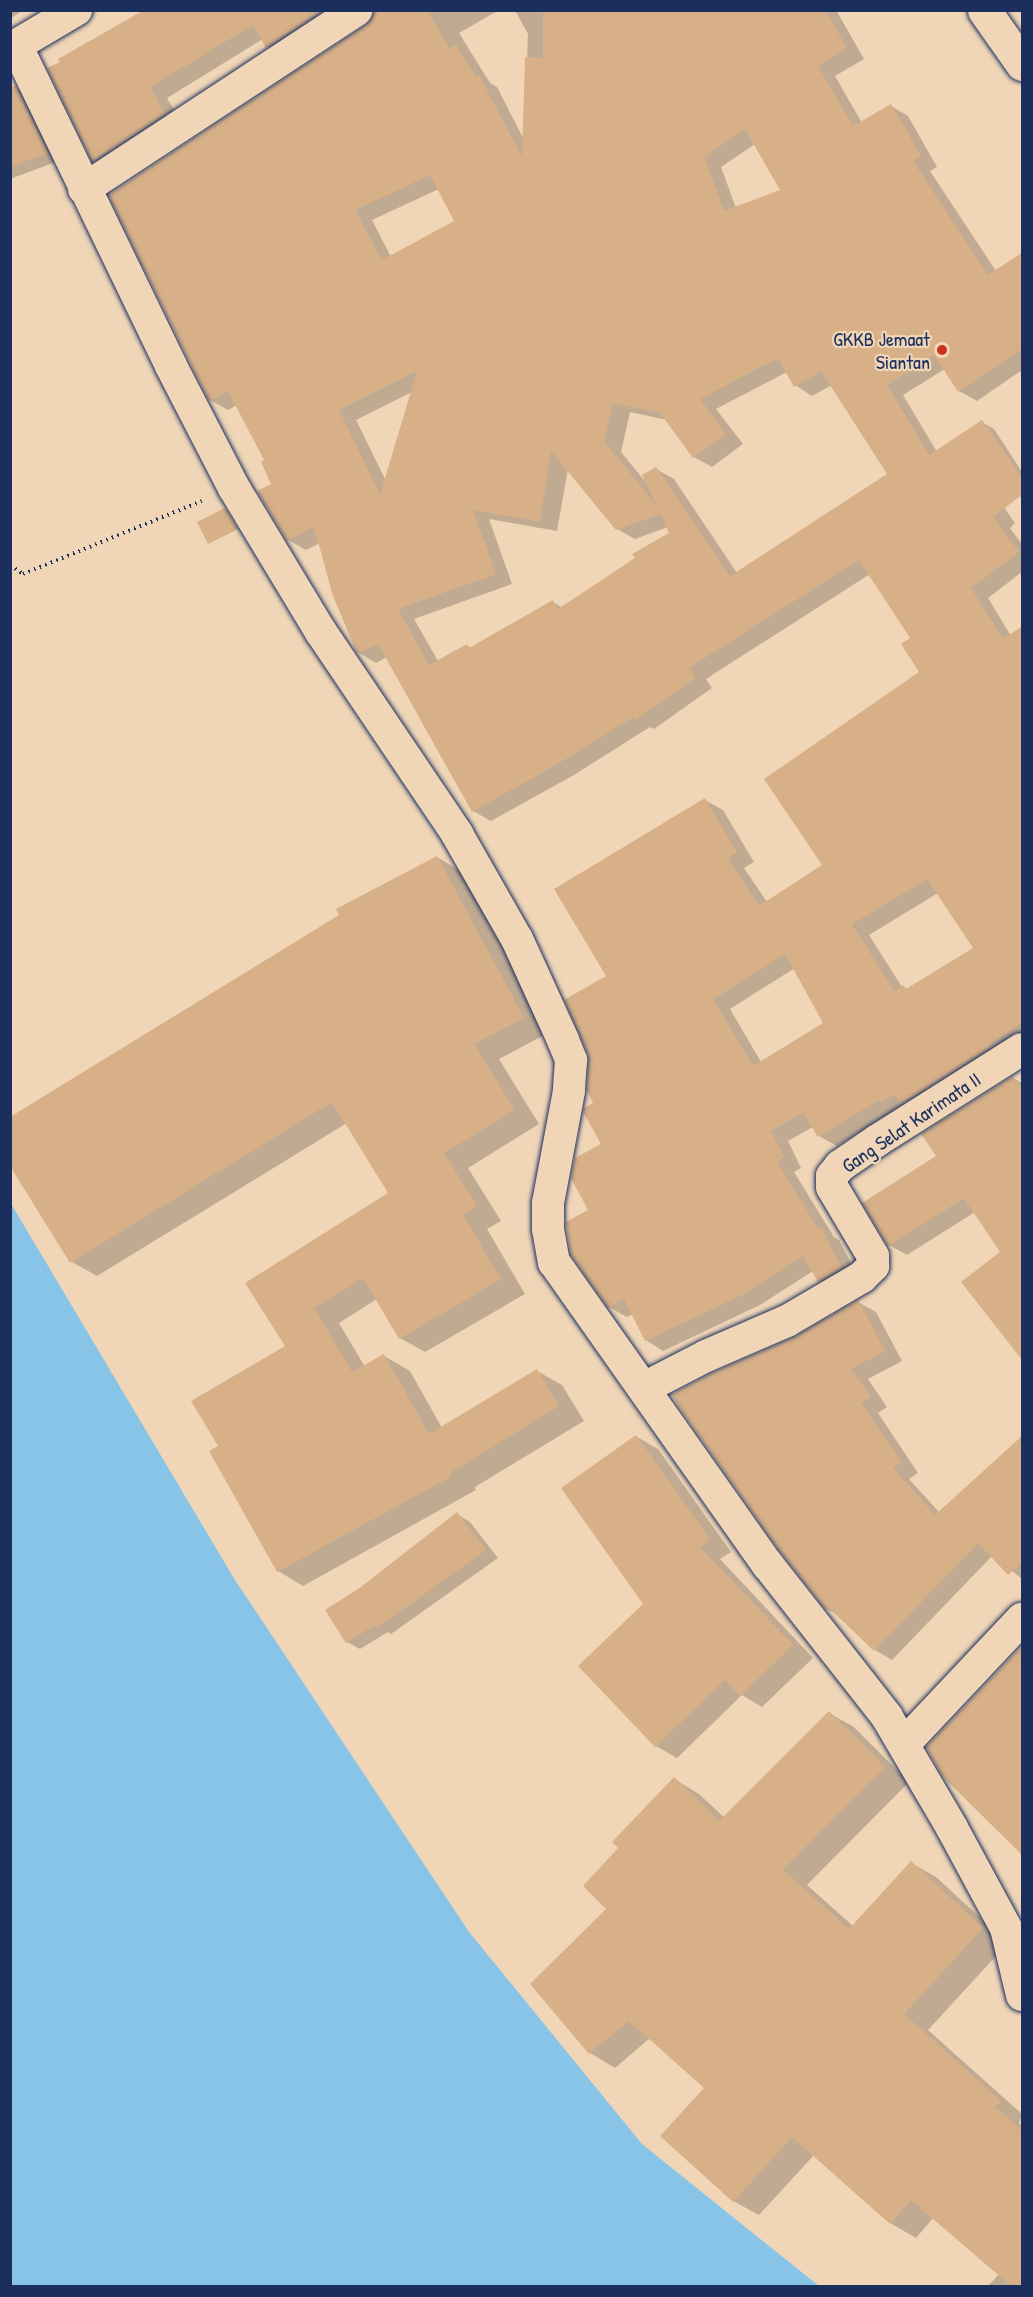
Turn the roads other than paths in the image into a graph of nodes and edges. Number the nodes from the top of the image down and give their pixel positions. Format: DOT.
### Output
graph roads {
  1 [pos="76,10"];
  2 [pos="356,10"];
  3 [pos="984,10"];
  4 [pos="14,48"];
  5 [pos="1023,64"];
  6 [pos="84,189"];
  7 [pos="1023,1049"];
  8 [pos="644,1388"];
  9 [pos="1023,1619"];
  10 [pos="904,1744"];
  11 [pos="1014,1920"];
  12 [pos="1023,1995"];
  1 -- 4 [label="street"];
  2 -- 6 [label="street"];
  3 -- 5 [label="highway"];
  4 -- 6 [label="street"];
  6 -- 8 [label="street"];
  7 -- 8 [label="street, Gang Selat Karimata II"];
  8 -- 10 [label="street"];
  9 -- 10 [label="street"];
  10 -- 11 [label="street"];
  11 -- 12 [label="street"];
}
